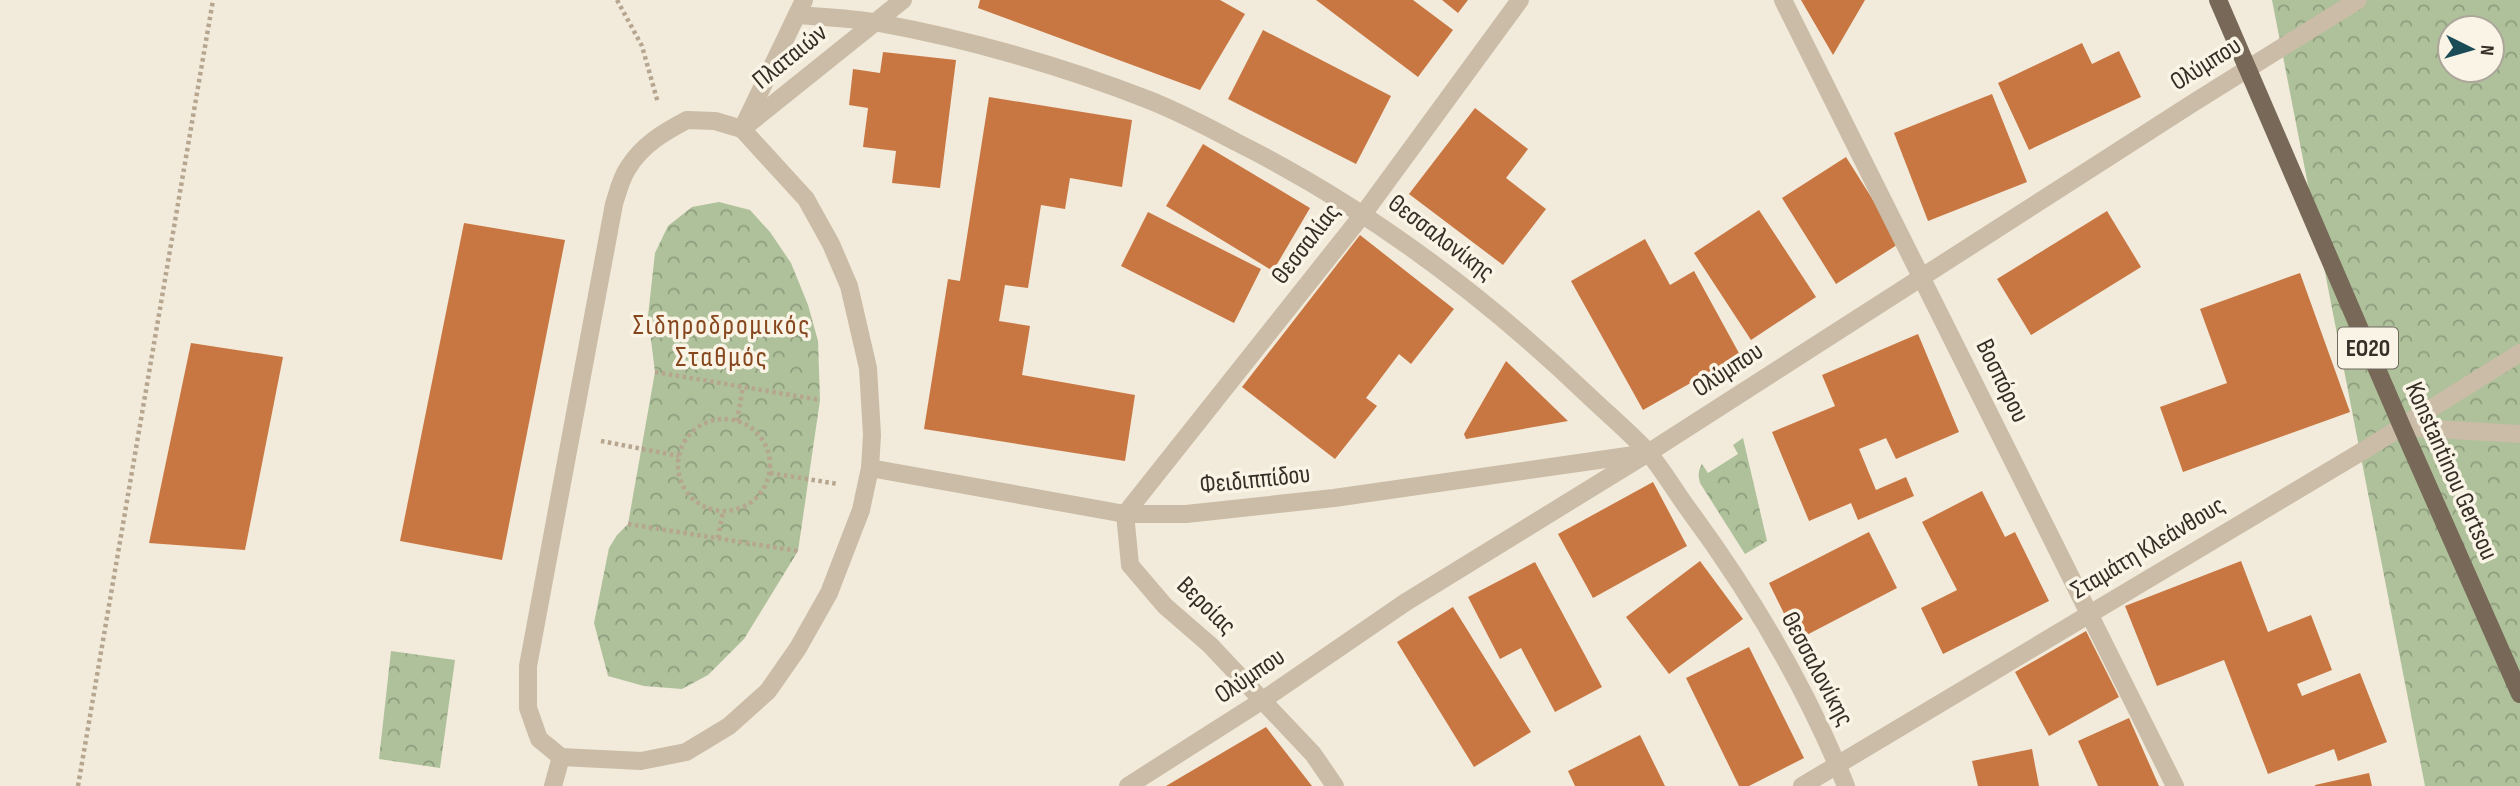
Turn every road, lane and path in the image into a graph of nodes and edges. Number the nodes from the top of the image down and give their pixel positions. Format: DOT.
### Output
graph roads {
  1 [pos="213,0"];
  2 [pos="617,0"];
  3 [pos="903,0"];
  4 [pos="1520,0"];
  5 [pos="1783,0"];
  6 [pos="2218,0"];
  7 [pos="2358,0"];
  8 [pos="800,7"];
  9 [pos="876,22"];
  10 [pos="2248,68"];
  11 [pos="742,129"];
  12 [pos="666,131"];
  13 [pos="1364,213"];
  14 [pos="1921,277"];
  15 [pos="2520,354"];
  16 [pos="655,372"];
  17 [pos="743,387"];
  18 [pos="820,400"];
  19 [pos="737,421"];
  20 [pos="2402,427"];
  21 [pos="571,435"];
  22 [pos="2520,435"];
  23 [pos="1648,453"];
  24 [pos="679,456"];
  25 [pos="870,468"];
  26 [pos="770,473"];
  27 [pos="865,488"];
  28 [pos="723,511"];
  29 [pos="1125,514"];
  30 [pos="628,524"];
  31 [pos="718,538"];
  32 [pos="798,551"];
  33 [pos="2090,614"];
  34 [pos="2520,694"];
  35 [pos="1263,700"];
  36 [pos="561,757"];
  37 [pos="1837,765"];
  38 [pos="78,786"];
  39 [pos="553,786"];
  40 [pos="1128,786"];
  41 [pos="1335,786"];
  42 [pos="1802,786"];
  43 [pos="1846,786"];
  44 [pos="2175,786"];
  1 -- 38 [label="path"];
  2 -- 12 [label="path"];
  3 -- 9 [label="street, Πλαταιών"];
  4 -- 13 [label="street, Θεσσαλίας"];
  5 -- 14 [label="street, Βοσπόρου"];
  6 -- 10 [label="main road, Konstantinou Gertsou / ΕΟ20"];
  7 -- 10 [label="street, Ολύμπου"];
  8 -- 9 [label="street, Θεσσαλονίκης"];
  8 -- 11 [label="street"];
  9 -- 11 [label="street, Πλαταιών"];
  9 -- 13 [label="street, Θεσσαλονίκης"];
  10 -- 14 [label="street, Ολύμπου"];
  10 -- 20 [label="main road, Konstantinou Gertsou / ΕΟ20"];
  11 -- 12 [label="street"];
  11 -- 25 [label="street"];
  12 -- 21 [label="street"];
  13 -- 23 [label="street, Θεσσαλονίκης"];
  13 -- 29 [label="street, Θεσσαλίας"];
  14 -- 23 [label="street, Ολύμπου"];
  14 -- 33 [label="street, Βοσπόρου"];
  15 -- 20 [label="street, Σταμάτη Κλεάνθους"];
  16 -- 17 [label="path"];
  17 -- 18 [label="path"];
  17 -- 19 [label="path"];
  19 -- 24 [label="path"];
  19 -- 26 [label="path"];
  20 -- 22 [label="street"];
  20 -- 33 [label="street, Σταμάτη Κλεάνθους"];
  20 -- 34 [label="main road, Konstantinou Gertsou / ΕΟ20"];
  21 -- 24 [label="path"];
  21 -- 36 [label="street"];
  23 -- 29 [label="street, Φειδιππίδου"];
  23 -- 35 [label="street, Ολύμπου"];
  23 -- 37 [label="street, Θεσσαλονίκης"];
  24 -- 28 [label="path"];
  25 -- 27 [label="street"];
  25 -- 29 [label="street, Φειδιππίδου"];
  26 -- 27 [label="path"];
  26 -- 28 [label="path"];
  27 -- 36 [label="street"];
  28 -- 31 [label="path"];
  29 -- 35 [label="street, Βεροίας"];
  30 -- 31 [label="path"];
  31 -- 32 [label="path"];
  33 -- 37 [label="street, Σταμάτη Κλεάνθους"];
  33 -- 44 [label="street, Βοσπόρου"];
  35 -- 40 [label="street, Ολύμπου"];
  35 -- 41 [label="street, Βεροίας"];
  36 -- 39 [label="street"];
  37 -- 42 [label="street, Σταμάτη Κλεάνθους"];
  37 -- 43 [label="street, Θεσσαλονίκης"];
}
